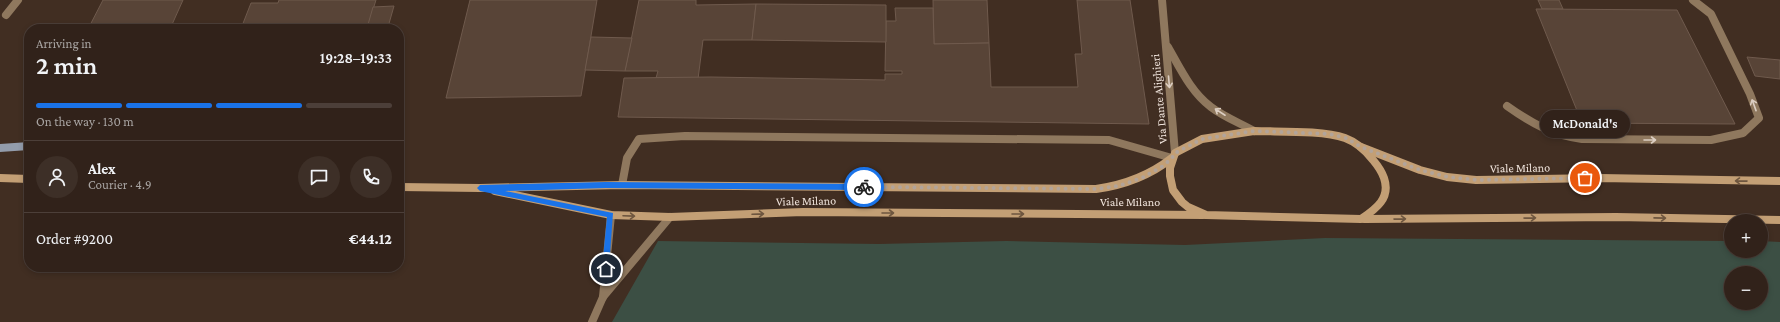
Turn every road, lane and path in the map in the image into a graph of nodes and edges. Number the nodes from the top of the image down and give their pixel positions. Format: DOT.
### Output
graph roads {
  1 [pos="18,0"];
  2 [pos="1162,0"];
  3 [pos="1693,0"];
  4 [pos="6,15"];
  5 [pos="1166,43"];
  6 [pos="1507,106"];
  7 [pos="1254,131"];
  8 [pos="1361,147"];
  9 [pos="1174,156"];
  10 [pos="0,178"];
  11 [pos="24,179"];
  12 [pos="1780,181"];
  13 [pos="622,185"];
  14 [pos="404,187"];
  15 [pos="480,188"];
  16 [pos="611,215"];
  17 [pos="1206,215"];
  18 [pos="670,217"];
  19 [pos="1361,219"];
  20 [pos="1780,220"];
  21 [pos="603,297"];
  22 [pos="592,322"];
  1 -- 4 [label="street"];
  2 -- 5 [label="street, Via Dante Alighieri"];
  6 -- 3 [label="street, one-way"];
  7 -- 5 [label="street, Via Dante Alighieri, one-way"];
  5 -- 9 [label="street, Via Dante Alighieri, one-way"];
  7 -- 8 [label="main road, Viale Milano"];
  7 -- 9 [label="main road, Viale Milano"];
  12 -- 8 [label="main road, Viale Milano, one-way"];
  8 -- 19 [label="main road, Viale Milano"];
  9 -- 13 [label="main road, Viale Milano"];
  9 -- 13 [label="street"];
  9 -- 17 [label="main road, Viale Milano"];
  10 -- 11 [label="main road"];
  13 -- 15 [label="main road, Viale Milano"];
  14 -- 15 [label="main road, Viale Milano"];
  15 -- 16 [label="main road, Viale Milano"];
  16 -- 18 [label="main road, Viale Milano, one-way"];
  16 -- 21 [label="street"];
  18 -- 17 [label="main road, Viale Milano, one-way"];
  17 -- 19 [label="main road, Viale Milano"];
  18 -- 21 [label="street"];
  19 -- 20 [label="main road, Viale Milano, one-way"];
  21 -- 22 [label="street"];
}
